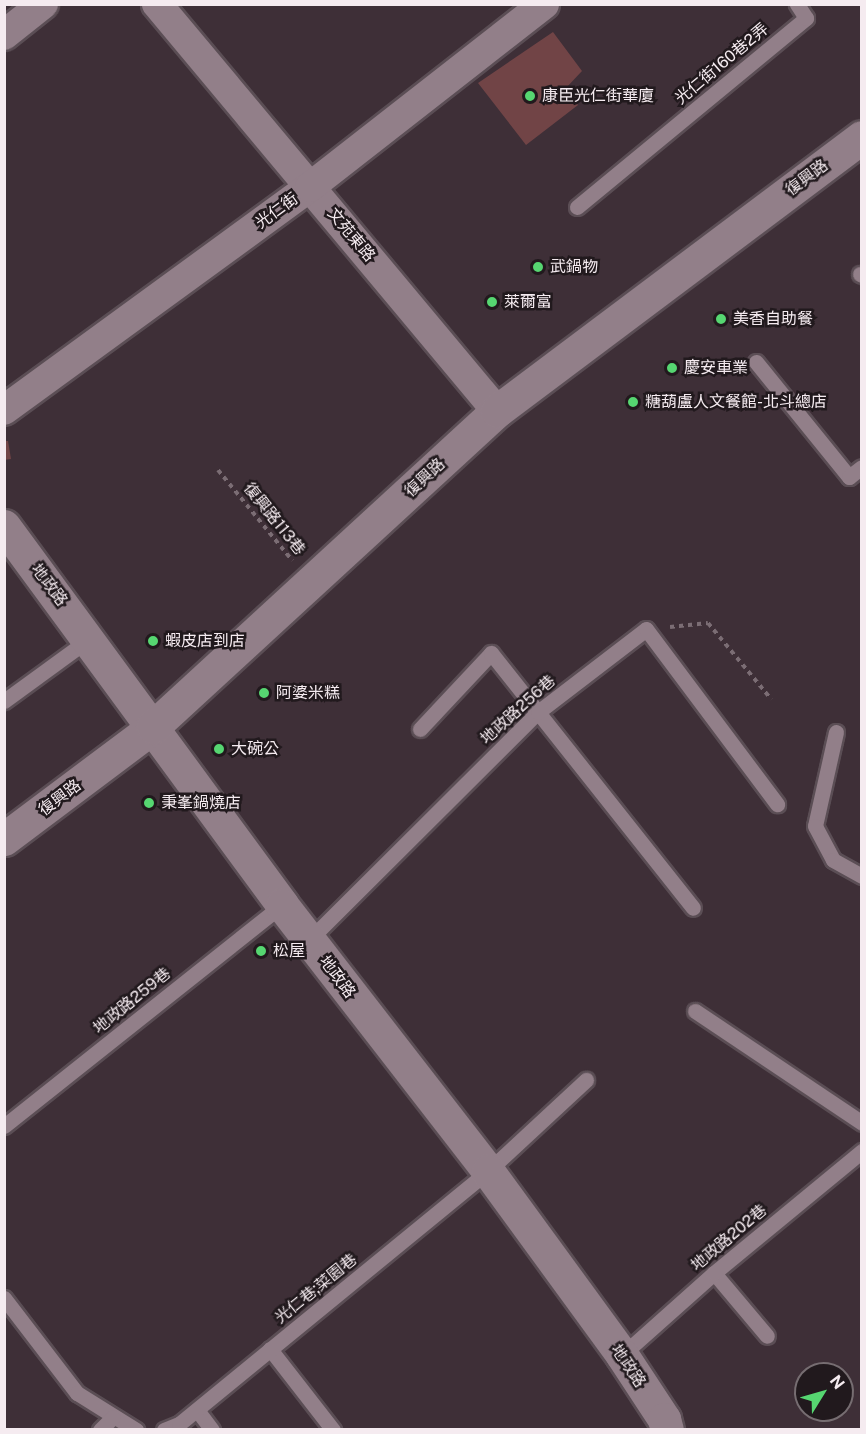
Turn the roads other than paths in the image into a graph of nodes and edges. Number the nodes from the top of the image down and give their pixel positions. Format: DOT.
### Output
graph roads {
  1 [pos="43,4"];
  2 [pos="158,4"];
  3 [pos="544,4"];
  4 [pos="797,4"];
  5 [pos="4,35"];
  6 [pos="861,137"];
  7 [pos="310,187"];
  8 [pos="577,207"];
  9 [pos="756,362"];
  10 [pos="4,410"];
  11 [pos="497,411"];
  12 [pos="855,472"];
  13 [pos="4,525"];
  14 [pos="89,638"];
  15 [pos="4,702"];
  16 [pos="538,712"];
  17 [pos="153,727"];
  18 [pos="420,729"];
  19 [pos="836,732"];
  20 [pos="777,804"];
  21 [pos="4,839"];
  22 [pos="861,876"];
  23 [pos="282,905"];
  24 [pos="693,908"];
  25 [pos="309,940"];
  26 [pos="695,1011"];
  27 [pos="586,1080"];
  28 [pos="861,1124"];
  29 [pos="4,1126"];
  30 [pos="861,1151"];
  31 [pos="488,1171"];
  32 [pos="714,1273"];
  33 [pos="4,1298"];
  34 [pos="766,1336"];
  35 [pos="270,1349"];
  36 [pos="622,1355"];
  37 [pos="197,1410"];
  38 [pos="113,1417"];
  39 [pos="100,1430"];
  40 [pos="136,1430"];
  41 [pos="164,1430"];
  42 [pos="212,1430"];
  43 [pos="333,1430"];
  44 [pos="667,1430"];
  1 -- 5 [label="street"];
  2 -- 7 [label="street, 文苑東路"];
  3 -- 7 [label="street, 光仁街"];
  4 -- 8 [label="lane, 光仁街160巷2弄"];
  6 -- 11 [label="street, 復興路"];
  7 -- 10 [label="street, 光仁街"];
  7 -- 11 [label="street, 文苑東路"];
  9 -- 12 [label="lane"];
  11 -- 17 [label="street, 復興路"];
  13 -- 14 [label="street, 地政路"];
  14 -- 15 [label="lane"];
  14 -- 17 [label="street, 地政路"];
  16 -- 18 [label="lane"];
  16 -- 20 [label="lane, 地政路256巷"];
  16 -- 24 [label="lane"];
  16 -- 25 [label="lane, 地政路256巷"];
  17 -- 21 [label="street, 復興路"];
  17 -- 23 [label="street, 地政路"];
  19 -- 22 [label="lane"];
  23 -- 25 [label="street, 地政路"];
  23 -- 29 [label="lane, 地政路259巷"];
  25 -- 31 [label="street, 地政路"];
  26 -- 28 [label="lane"];
  27 -- 31 [label="lane, 光仁巷;菜園巷"];
  30 -- 32 [label="lane, 地政路202巷"];
  31 -- 35 [label="lane, 光仁巷;菜園巷"];
  31 -- 36 [label="street, 地政路"];
  32 -- 34 [label="lane"];
  32 -- 36 [label="lane, 地政路202巷"];
  33 -- 38 [label="lane"];
  35 -- 37 [label="lane, 光仁巷;菜園巷"];
  35 -- 43 [label="lane"];
  36 -- 44 [label="street, 地政路"];
  37 -- 41 [label="lane, 光仁巷;菜園巷"];
  37 -- 42 [label="lane"];
  38 -- 39 [label="lane"];
  38 -- 40 [label="lane"];
}
